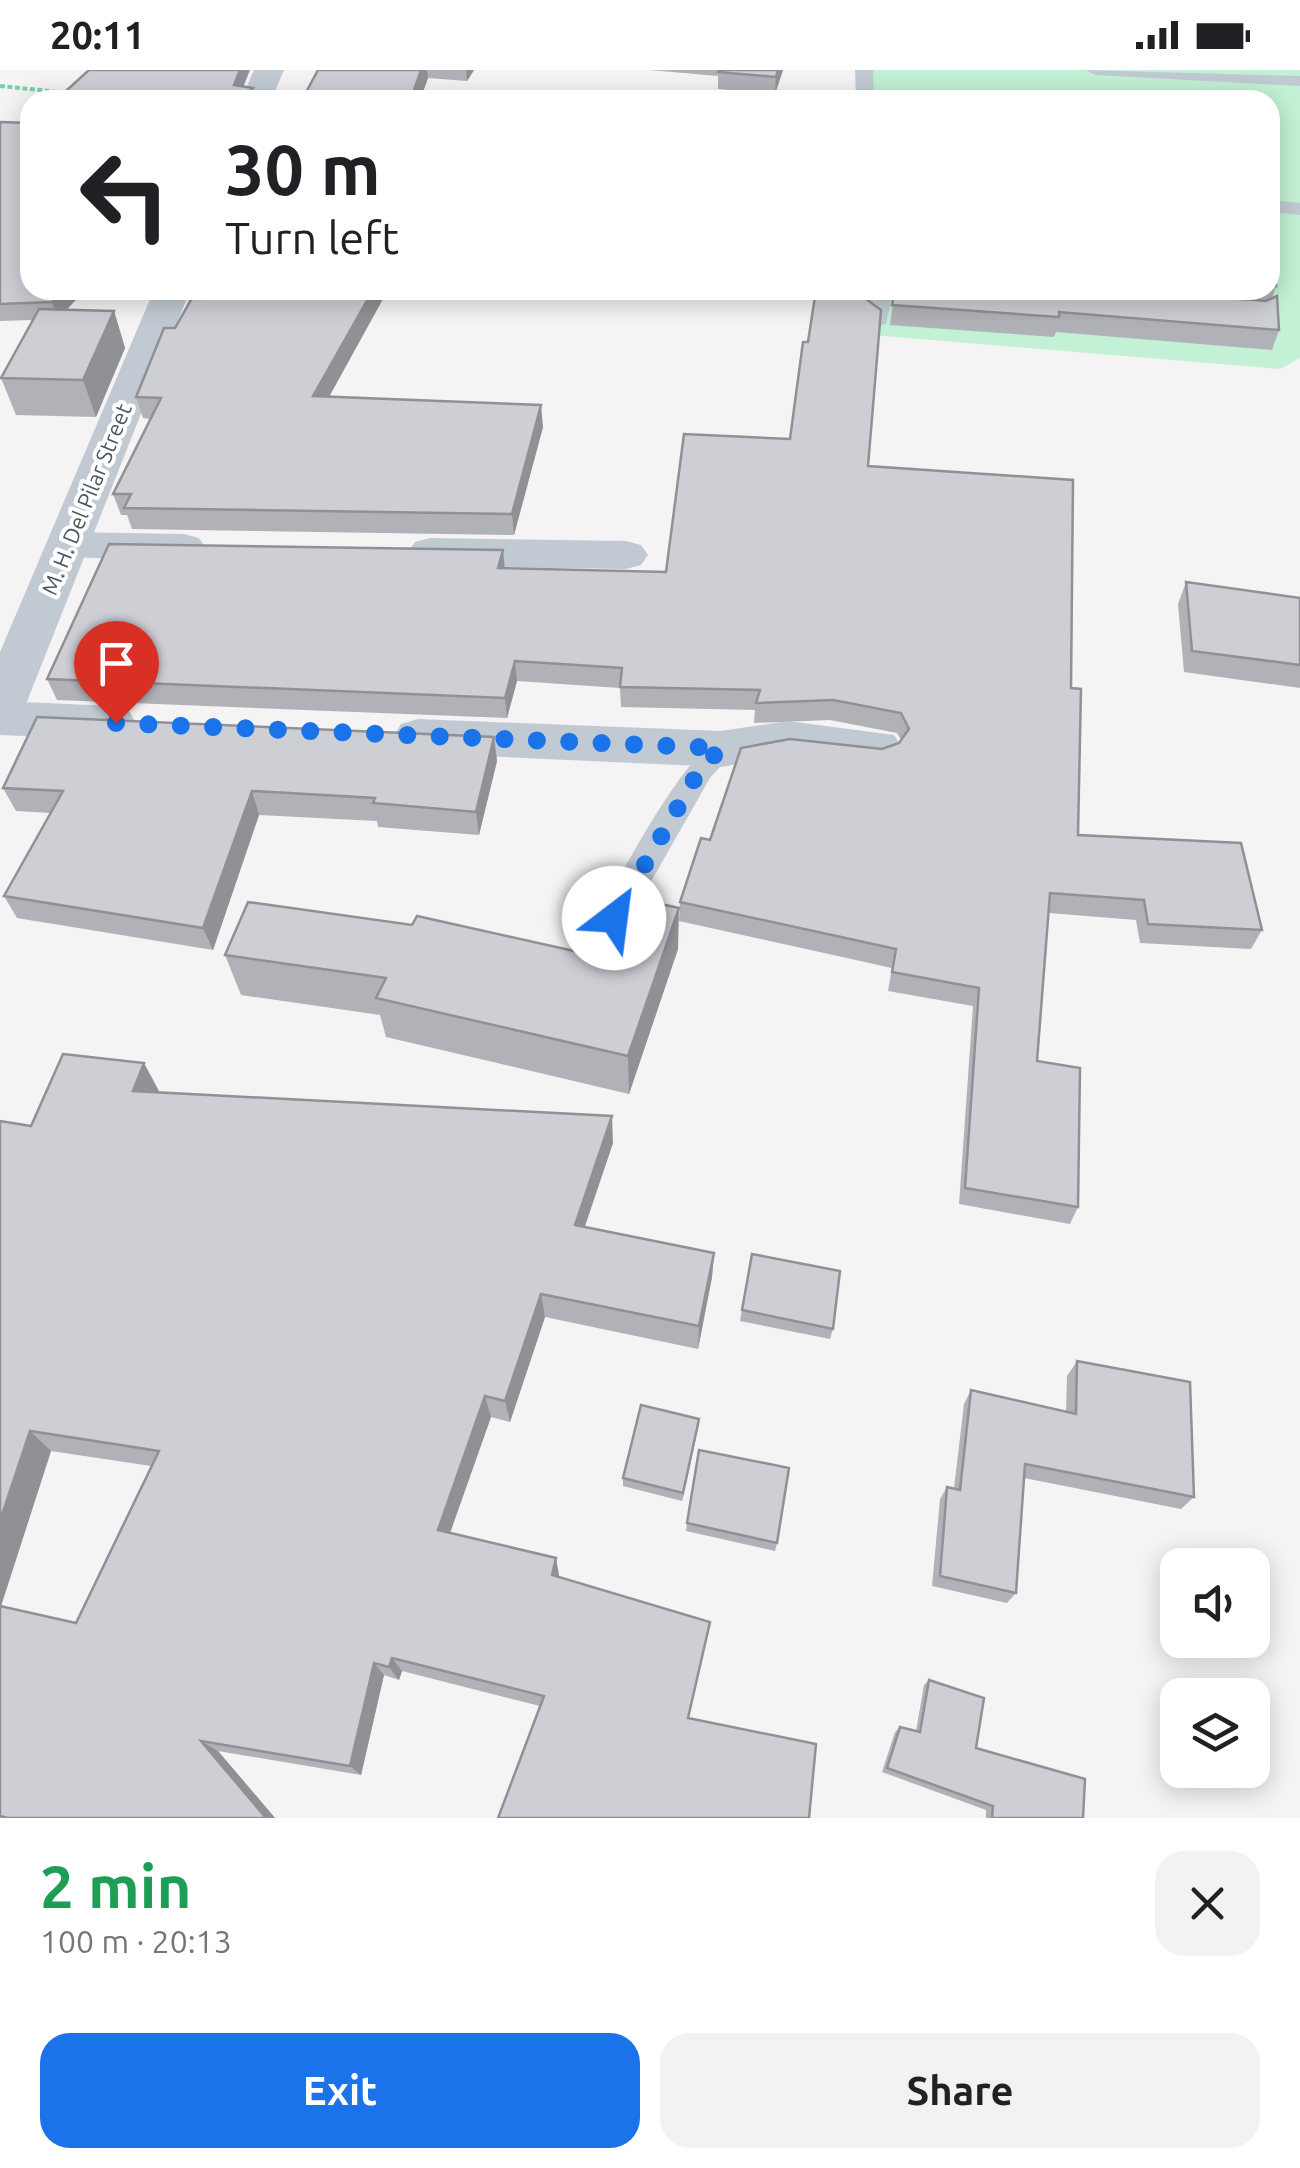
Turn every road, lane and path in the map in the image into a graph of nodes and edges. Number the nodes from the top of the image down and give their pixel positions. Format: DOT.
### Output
graph roads {
  1 [pos="1096,70"];
  2 [pos="1300,81"];
  3 [pos="0,86"];
  4 [pos="40,90"];
  5 [pos="168,300"];
  6 [pos="881,300"];
  7 [pos="878,319"];
  8 [pos="67,546"];
  9 [pos="227,549"];
  10 [pos="386,552"];
  11 [pos="626,556"];
  12 [pos="0,709"];
  13 [pos="0,718"];
  14 [pos="160,725"];
  15 [pos="379,735"];
  16 [pos="877,747"];
  17 [pos="721,748"];
  18 [pos="614,918"];
  1 -- 2 [label="lane"];
  3 -- 4 [label="path"];
  5 -- 8 [label="street, M. H. Del Pilar Street"];
  6 -- 7 [label="lane"];
  8 -- 9 [label="street"];
  8 -- 12 [label="street, M. H. Del Pilar Street"];
  10 -- 11 [label="street"];
  13 -- 14 [label="street"];
  15 -- 17 [label="street"];
  16 -- 17 [label="street"];
  17 -- 18 [label="lane"];
}
